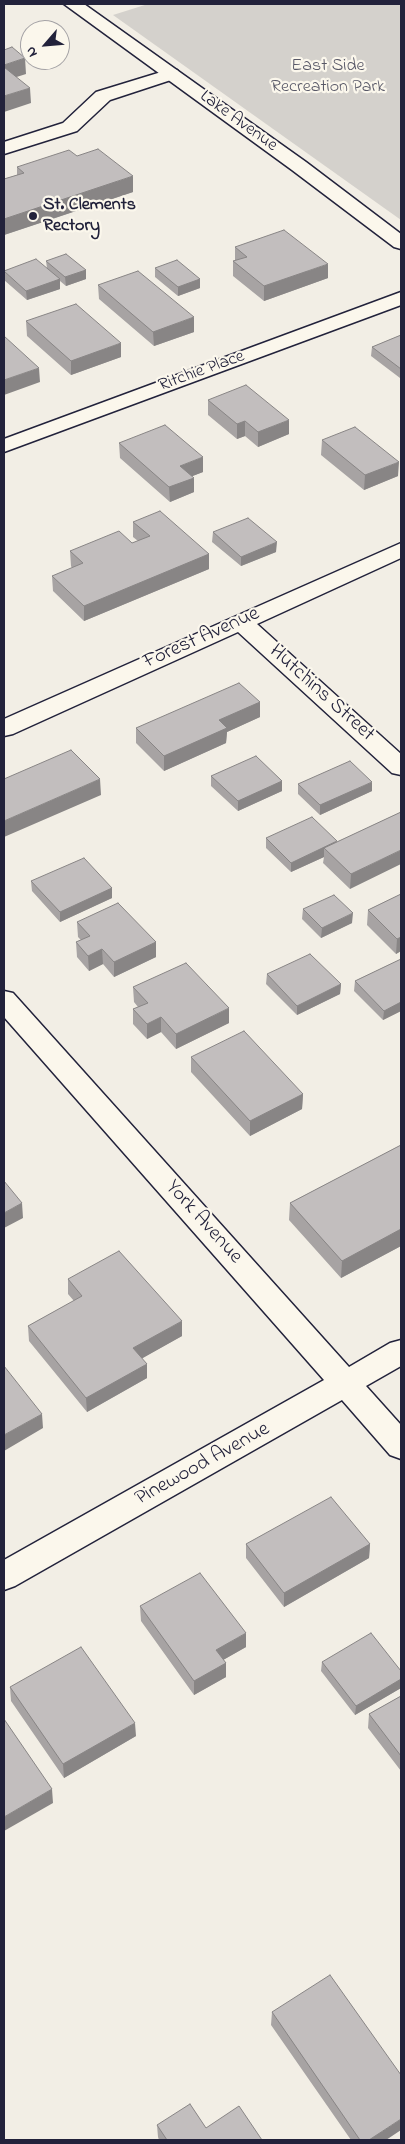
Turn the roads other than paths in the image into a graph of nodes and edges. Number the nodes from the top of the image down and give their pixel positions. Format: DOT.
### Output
graph roads {
  1 [pos="73,4"];
  2 [pos="171,74"];
  3 [pos="4,148"];
  4 [pos="401,243"];
  5 [pos="401,298"];
  6 [pos="4,446"];
  7 [pos="401,550"];
  8 [pos="241,622"];
  9 [pos="4,728"];
  10 [pos="401,767"];
  11 [pos="4,1000"];
  12 [pos="401,1352"];
  13 [pos="347,1384"];
  14 [pos="401,1446"];
  15 [pos="4,1576"];
  1 -- 2 [label="street, Lake Avenue"];
  2 -- 3 [label="street"];
  2 -- 4 [label="street, Lake Avenue"];
  5 -- 6 [label="street, Ritchie Place"];
  7 -- 8 [label="street, Forest Avenue"];
  8 -- 9 [label="street, Forest Avenue"];
  8 -- 10 [label="street, Hutchins Street"];
  11 -- 13 [label="street, York Avenue"];
  12 -- 13 [label="street, Pinewood Avenue"];
  13 -- 14 [label="street, York Avenue"];
  13 -- 15 [label="street, Pinewood Avenue"];
}
